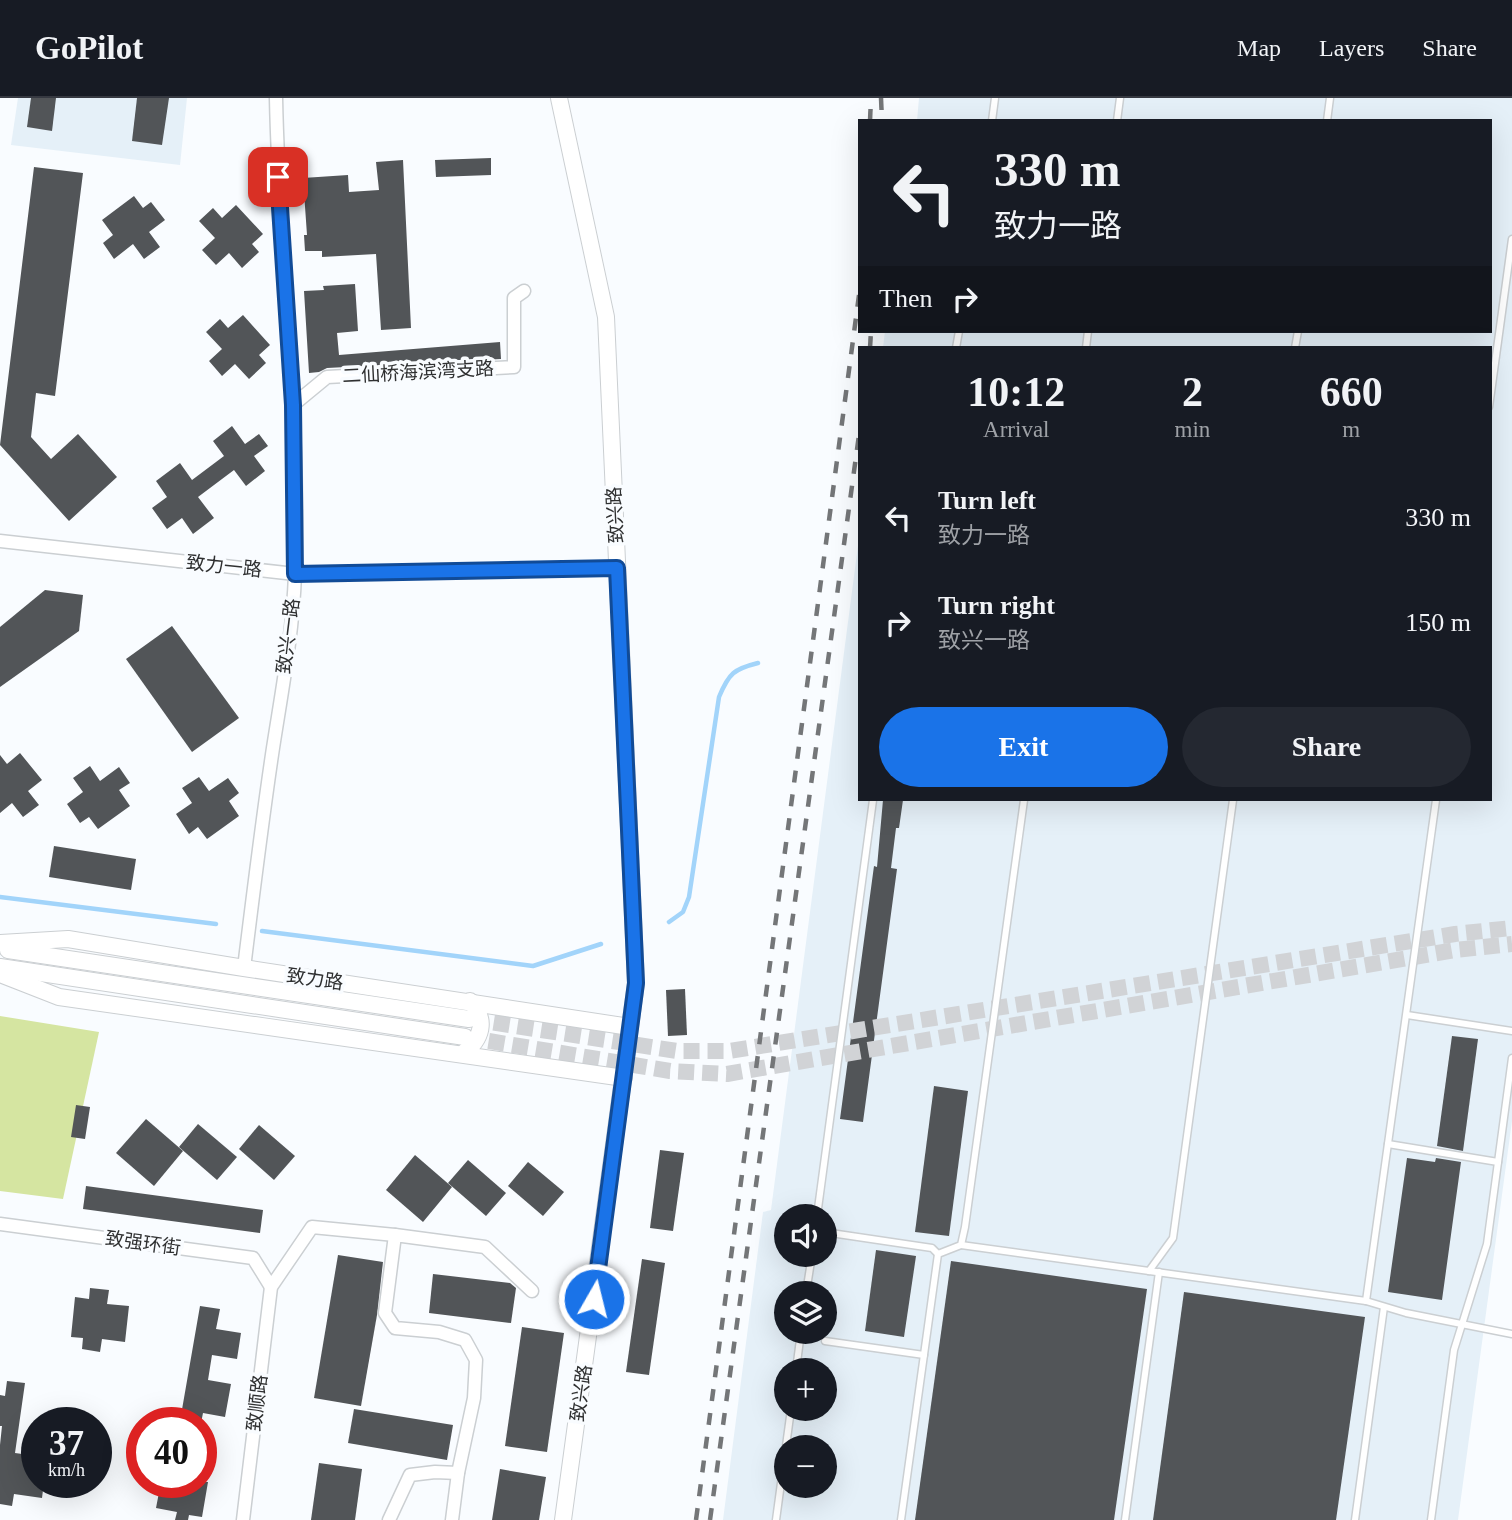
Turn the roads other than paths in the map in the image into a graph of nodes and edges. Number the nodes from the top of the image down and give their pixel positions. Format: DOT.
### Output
graph roads {
  1 [pos="276,98"];
  2 [pos="559,98"];
  3 [pos="995,98"];
  4 [pos="1120,98"];
  5 [pos="1330,98"];
  6 [pos="992,119"];
  7 [pos="1117,119"];
  8 [pos="1327,119"];
  9 [pos="1512,239"];
  10 [pos="524,291"];
  11 [pos="1492,385"];
  12 [pos="293,405"];
  13 [pos="0,541"];
  14 [pos="617,568"];
  15 [pos="295,574"];
  16 [pos="873,801"];
  17 [pos="1024,801"];
  18 [pos="1233,801"];
  19 [pos="1436,801"];
  20 [pos="0,946"];
  21 [pos="0,967"];
  22 [pos="244,968"];
  23 [pos="0,974"];
  24 [pos="470,1002"];
  25 [pos="1406,1015"];
  26 [pos="469,1019"];
  27 [pos="630,1027"];
  28 [pos="1512,1031"];
  29 [pos="465,1037"];
  30 [pos="462,1054"];
  31 [pos="1512,1058"];
  32 [pos="624,1078"];
  33 [pos="1388,1144"];
  34 [pos="1498,1162"];
  35 [pos="819,1204"];
  36 [pos="0,1224"];
  37 [pos="837,1234"];
  38 [pos="395,1235"];
  39 [pos="961,1245"];
  40 [pos="938,1254"];
  41 [pos="1149,1271"];
  42 [pos="1160,1272"];
  43 [pos="271,1287"];
  44 [pos="532,1291"];
  45 [pos="1366,1301"];
  46 [pos="1384,1307"];
  47 [pos="1461,1325"];
  48 [pos="1512,1334"];
  49 [pos="837,1343"];
  50 [pos="924,1354"];
  51 [pos="789,1421"];
  52 [pos="458,1473"];
  53 [pos="243,1520"];
  54 [pos="389,1520"];
  55 [pos="452,1520"];
  56 [pos="564,1520"];
  57 [pos="776,1520"];
  58 [pos="901,1520"];
  59 [pos="1125,1520"];
  60 [pos="1355,1520"];
  61 [pos="1431,1520"];
  1 -- 12 [label="street, 致兴一路"];
  2 -- 14 [label="street, 致兴路"];
  3 -- 6 [label="lane"];
  4 -- 7 [label="lane"];
  5 -- 8 [label="lane"];
  9 -- 11 [label="lane"];
  10 -- 12 [label="street, 二仙桥海滨湾支路"];
  12 -- 15 [label="street, 致兴一路"];
  13 -- 15 [label="street, 致力一路"];
  14 -- 15 [label="street, 致力一路"];
  14 -- 27 [label="street, 致兴路"];
  15 -- 22 [label="street, 致兴一路"];
  16 -- 35 [label="lane"];
  17 -- 39 [label="lane"];
  18 -- 41 [label="lane"];
  19 -- 25 [label="lane"];
  20 -- 22 [label="street, 致力路"];
  20 -- 26 [label="street, 致力路"];
  21 -- 29 [label="street, 致力路"];
  22 -- 24 [label="street, 致力路"];
  23 -- 30 [label="street"];
  24 -- 27 [label="street, 致力路"];
  24 -- 30 [label="street"];
  25 -- 28 [label="lane"];
  25 -- 33 [label="lane"];
  27 -- 32 [label="street, 致兴路"];
  30 -- 32 [label="street"];
  31 -- 34 [label="lane"];
  32 -- 56 [label="street, 致兴路"];
  33 -- 34 [label="lane"];
  33 -- 45 [label="lane"];
  34 -- 47 [label="lane"];
  36 -- 43 [label="street, 致强环街"];
  37 -- 40 [label="lane"];
  38 -- 43 [label="street"];
  38 -- 44 [label="street"];
  38 -- 52 [label="street"];
  39 -- 40 [label="lane"];
  39 -- 41 [label="lane"];
  40 -- 50 [label="lane"];
  41 -- 42 [label="lane"];
  42 -- 45 [label="lane"];
  42 -- 59 [label="lane"];
  43 -- 53 [label="street, 致顺路"];
  45 -- 46 [label="lane"];
  46 -- 47 [label="lane"];
  46 -- 60 [label="lane"];
  47 -- 48 [label="lane"];
  47 -- 61 [label="lane"];
  49 -- 50 [label="lane"];
  50 -- 58 [label="lane"];
  51 -- 57 [label="lane"];
  52 -- 54 [label="street"];
  52 -- 55 [label="street"];
}
